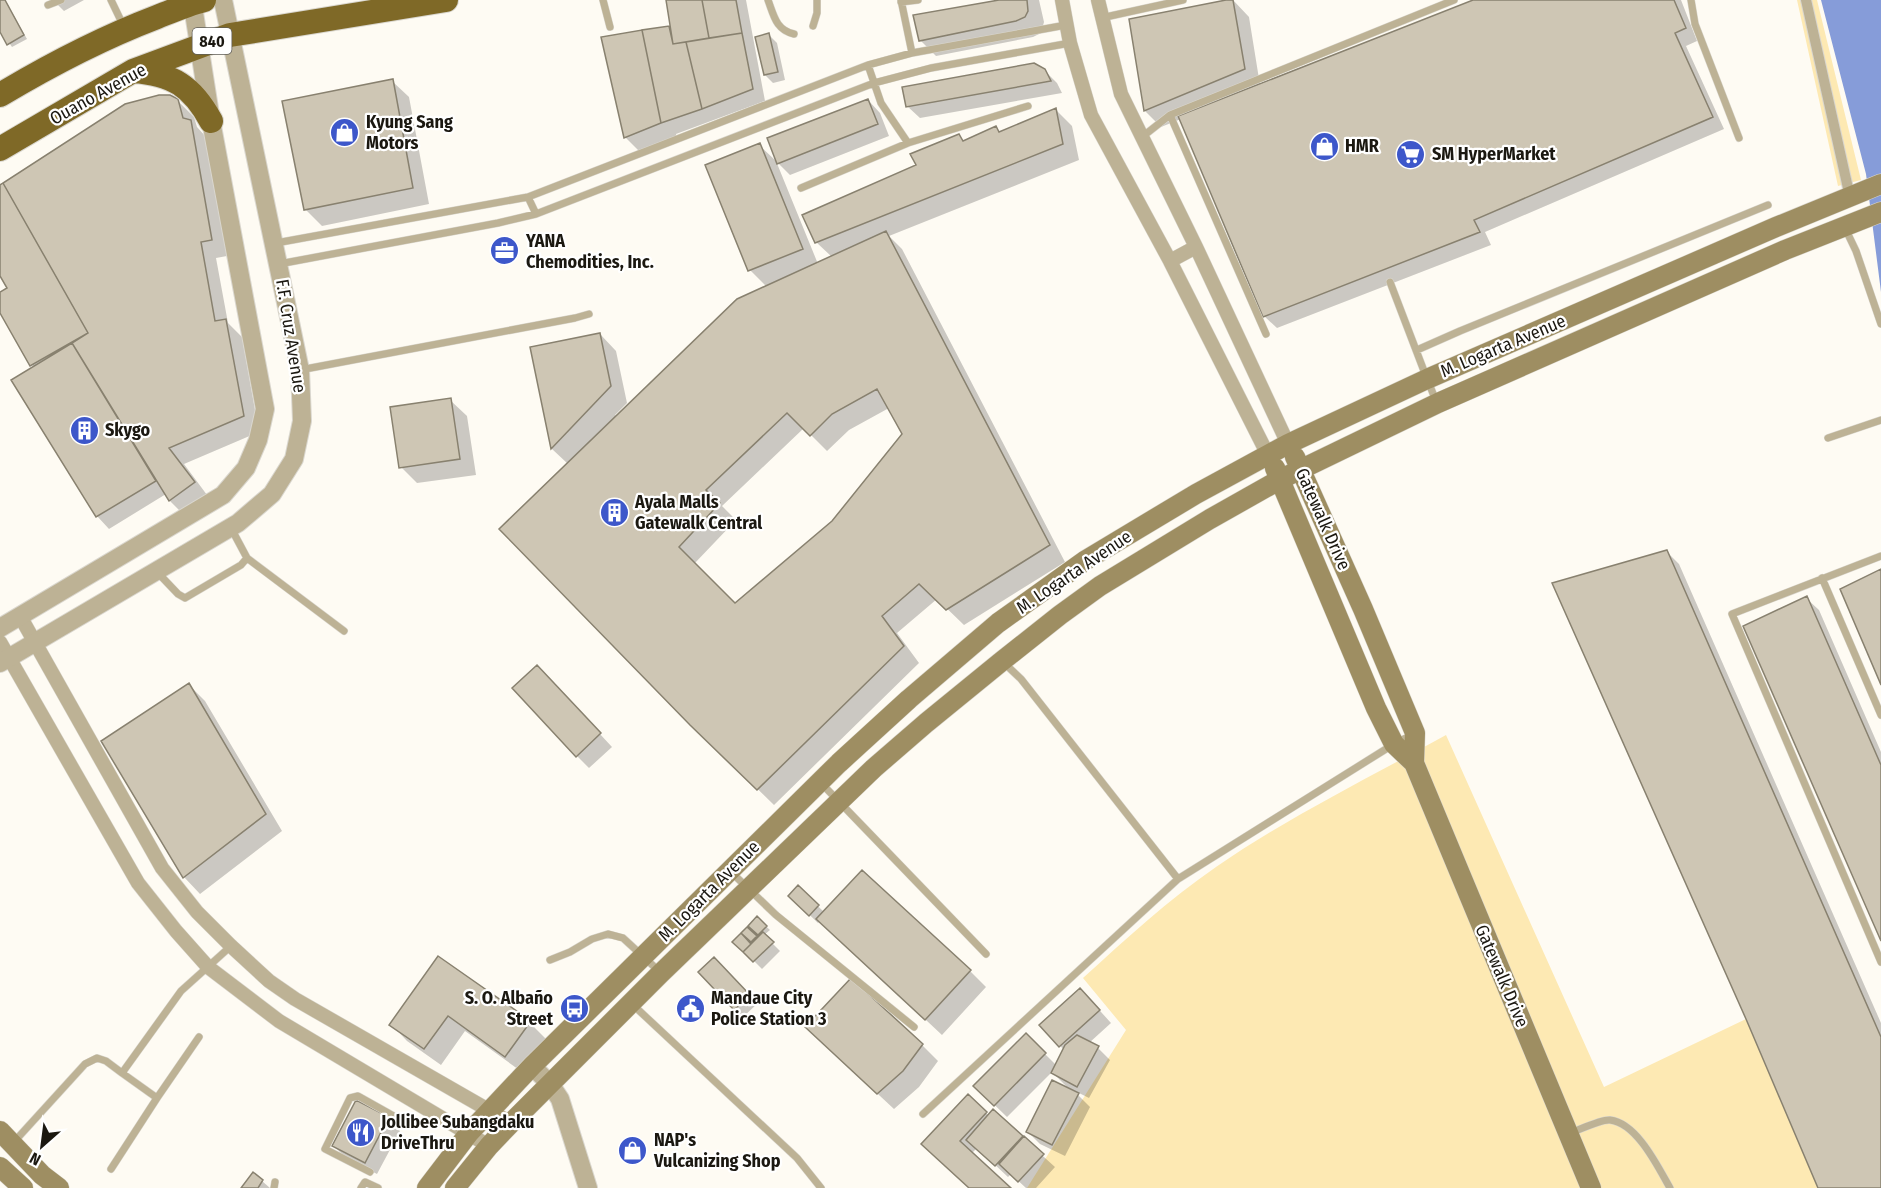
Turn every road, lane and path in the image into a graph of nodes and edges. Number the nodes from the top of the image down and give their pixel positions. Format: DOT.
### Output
graph roads {
  1 [pos="61,0"];
  2 [pos="111,0"];
  3 [pos="157,0"];
  4 [pos="223,0"];
  5 [pos="446,0"];
  6 [pos="603,0"];
  7 [pos="768,0"];
  8 [pos="817,0"];
  9 [pos="918,0"];
  10 [pos="1062,0"];
  11 [pos="1098,0"];
  12 [pos="1183,0"];
  13 [pos="1454,0"];
  14 [pos="1691,0"];
  15 [pos="1806,0"];
  16 [pos="197,1"];
  17 [pos="901,1"];
  18 [pos="48,5"];
  19 [pos="1101,18"];
  20 [pos="1066,25"];
  21 [pos="135,26"];
  22 [pos="813,26"];
  23 [pos="610,27"];
  24 [pos="794,34"];
  25 [pos="230,35"];
  26 [pos="1070,43"];
  27 [pos="200,45"];
  28 [pos="912,53"];
  29 [pos="868,65"];
  30 [pos="133,71"];
  31 [pos="874,83"];
  32 [pos="0,95"];
  33 [pos="1028,106"];
  34 [pos="1170,115"];
  35 [pos="211,121"];
  36 [pos="1142,137"];
  37 [pos="1739,138"];
  38 [pos="908,143"];
  39 [pos="0,149"];
  40 [pos="1881,184"];
  41 [pos="801,188"];
  42 [pos="1856,195"];
  43 [pos="528,197"];
  44 [pos="1768,205"];
  45 [pos="536,214"];
  46 [pos="1876,214"];
  47 [pos="1845,226"];
  48 [pos="275,244"];
  49 [pos="1196,247"];
  50 [pos="1170,261"];
  51 [pos="279,264"];
  52 [pos="1390,282"];
  53 [pos="589,314"];
  54 [pos="1881,324"];
  55 [pos="1266,334"];
  56 [pos="1417,350"];
  57 [pos="300,370"];
  58 [pos="1427,379"];
  59 [pos="1437,403"];
  60 [pos="1881,420"];
  61 [pos="1828,438"];
  62 [pos="1288,444"];
  63 [pos="1268,455"];
  64 [pos="1301,469"];
  65 [pos="1281,479"];
  66 [pos="231,527"];
  67 [pos="1881,556"];
  68 [pos="247,558"];
  69 [pos="157,571"];
  70 [pos="1822,578"];
  71 [pos="1044,589"];
  72 [pos="1060,615"];
  73 [pos="20,616"];
  74 [pos="0,628"];
  75 [pos="344,630"];
  76 [pos="35,643"];
  77 [pos="3,654"];
  78 [pos="1002,661"];
  79 [pos="1881,715"];
  80 [pos="1415,733"];
  81 [pos="1394,744"];
  82 [pos="1414,764"];
  83 [pos="820,782"];
  84 [pos="840,802"];
  85 [pos="730,871"];
  86 [pos="1178,879"];
  87 [pos="749,889"];
  88 [pos="231,946"];
  89 [pos="986,954"];
  90 [pos="643,957"];
  91 [pos="550,960"];
  92 [pos="1881,962"];
  93 [pos="208,967"];
  94 [pos="661,973"];
  95 [pos="631,1004"];
  96 [pos="914,1027"];
  97 [pos="199,1037"];
  98 [pos="532,1066"];
  99 [pos="122,1073"];
  100 [pos="550,1084"];
  101 [pos="157,1098"];
  102 [pos="489,1110"];
  103 [pos="923,1114"];
  104 [pos="399,1119"];
  105 [pos="511,1123"];
  106 [pos="469,1133"];
  107 [pos="1568,1134"];
  108 [pos="6,1138"];
  109 [pos="489,1146"];
  110 [pos="0,1167"];
  111 [pos="111,1169"];
  112 [pos="370,1172"];
  113 [pos="23,1188"];
  114 [pos="59,1188"];
  115 [pos="362,1188"];
  116 [pos="378,1188"];
  117 [pos="427,1188"];
  118 [pos="455,1188"];
  119 [pos="588,1188"];
  120 [pos="821,1188"];
  121 [pos="1591,1188"];
  122 [pos="1670,1188"];
  1 -- 18 [label="lane"];
  2 -- 21 [label="lane"];
  3 -- 21 [label="highway"];
  4 -- 25 [label="street, F.F. Cruz Avenue"];
  5 -- 25 [label="highway, Ouano Avenue / 840"];
  6 -- 23 [label="lane"];
  7 -- 24 [label="lane"];
  8 -- 22 [label="lane"];
  9 -- 17 [label="lane"];
  10 -- 20 [label="street"];
  11 -- 19 [label="street"];
  12 -- 19 [label="lane"];
  13 -- 34 [label="lane"];
  14 -- 37 [label="lane"];
  15 -- 42 [label="street"];
  16 -- 21 [label="highway, 840"];
  16 -- 27 [label="street, F.F. Cruz Avenue"];
  17 -- 28 [label="lane"];
  19 -- 36 [label="street"];
  20 -- 26 [label="street"];
  20 -- 28 [label="lane"];
  21 -- 32 [label="highway, 840"];
  25 -- 27 [label="highway, Ouano Avenue / 840"];
  25 -- 48 [label="street, F.F. Cruz Avenue"];
  26 -- 31 [label="lane"];
  26 -- 50 [label="street"];
  27 -- 30 [label="highway, Ouano Avenue / 840"];
  27 -- 35 [label="street, F.F. Cruz Avenue"];
  28 -- 29 [label="lane"];
  29 -- 31 [label="lane"];
  29 -- 43 [label="lane"];
  30 -- 35 [label="highway"];
  30 -- 39 [label="highway, Ouano Avenue / 840"];
  31 -- 38 [label="lane"];
  31 -- 45 [label="lane"];
  33 -- 38 [label="lane"];
  34 -- 36 [label="lane"];
  34 -- 55 [label="lane"];
  35 -- 73 [label="street, F.F. Cruz Avenue"];
  36 -- 49 [label="street"];
  38 -- 41 [label="lane"];
  40 -- 42 [label="main road, M. Logarta Avenue"];
  42 -- 58 [label="main road, M. Logarta Avenue"];
  43 -- 45 [label="lane"];
  43 -- 48 [label="lane"];
  44 -- 56 [label="lane"];
  45 -- 51 [label="lane"];
  46 -- 47 [label="main road, M. Logarta Avenue"];
  47 -- 54 [label="lane"];
  47 -- 59 [label="main road, M. Logarta Avenue"];
  48 -- 51 [label="street, F.F. Cruz Avenue"];
  49 -- 50 [label="street"];
  49 -- 62 [label="street"];
  50 -- 63 [label="street"];
  51 -- 57 [label="street, F.F. Cruz Avenue"];
  52 -- 56 [label="lane"];
  53 -- 57 [label="lane"];
  56 -- 58 [label="lane"];
  57 -- 66 [label="street, F.F. Cruz Avenue"];
  58 -- 59 [label="lane"];
  58 -- 62 [label="main road, M. Logarta Avenue"];
  59 -- 64 [label="main road, M. Logarta Avenue"];
  60 -- 61 [label="lane"];
  62 -- 63 [label="main road, M. Logarta Avenue"];
  62 -- 64 [label="main road, Gatewalk Drive"];
  63 -- 65 [label="main road, Gatewalk Drive"];
  63 -- 71 [label="main road, M. Logarta Avenue"];
  64 -- 65 [label="main road, M. Logarta Avenue"];
  64 -- 80 [label="main road, Gatewalk Drive"];
  65 -- 72 [label="main road, M. Logarta Avenue"];
  65 -- 81 [label="main road, Gatewalk Drive"];
  66 -- 68 [label="lane"];
  66 -- 69 [label="street, F.F. Cruz Avenue"];
  67 -- 70 [label="lane"];
  68 -- 69 [label="lane"];
  68 -- 75 [label="lane"];
  69 -- 76 [label="street, F.F. Cruz Avenue"];
  70 -- 79 [label="lane"];
  70 -- 92 [label="lane"];
  71 -- 72 [label="main road"];
  71 -- 83 [label="main road, M. Logarta Avenue"];
  72 -- 78 [label="main road, M. Logarta Avenue"];
  73 -- 74 [label="street, F.F. Cruz Avenue"];
  73 -- 76 [label="street"];
  76 -- 77 [label="street, F.F. Cruz Avenue"];
  76 -- 88 [label="street"];
  77 -- 93 [label="street"];
  78 -- 84 [label="main road, M. Logarta Avenue"];
  78 -- 86 [label="lane"];
  80 -- 81 [label="lane"];
  80 -- 82 [label="main road, Gatewalk Drive"];
  81 -- 82 [label="main road, Gatewalk Drive"];
  81 -- 86 [label="lane"];
  82 -- 107 [label="main road, Gatewalk Drive"];
  83 -- 84 [label="lane"];
  83 -- 85 [label="main road, M. Logarta Avenue"];
  84 -- 87 [label="main road, M. Logarta Avenue"];
  84 -- 89 [label="lane"];
  85 -- 87 [label="lane"];
  85 -- 90 [label="main road, M. Logarta Avenue"];
  86 -- 103 [label="lane"];
  87 -- 94 [label="main road, M. Logarta Avenue"];
  87 -- 96 [label="lane"];
  88 -- 93 [label="lane"];
  88 -- 102 [label="street"];
  90 -- 91 [label="lane"];
  90 -- 94 [label="lane"];
  90 -- 98 [label="main road, M. Logarta Avenue"];
  93 -- 99 [label="lane"];
  93 -- 106 [label="street"];
  94 -- 95 [label="main road, M. Logarta Avenue"];
  95 -- 100 [label="main road, M. Logarta Avenue"];
  95 -- 120 [label="lane"];
  97 -- 101 [label="lane"];
  98 -- 100 [label="street"];
  98 -- 102 [label="main road, M. Logarta Avenue"];
  99 -- 101 [label="lane"];
  99 -- 108 [label="lane"];
  100 -- 105 [label="main road, M. Logarta Avenue"];
  100 -- 119 [label="street"];
  101 -- 111 [label="lane"];
  102 -- 105 [label="street"];
  102 -- 106 [label="main road, M. Logarta Avenue"];
  104 -- 112 [label="lane"];
  105 -- 109 [label="main road, M. Logarta Avenue"];
  106 -- 109 [label="street"];
  106 -- 117 [label="main road, M. Logarta Avenue"];
  107 -- 121 [label="main road, Gatewalk Drive"];
  107 -- 122 [label="lane"];
  108 -- 114 [label="main road"];
  109 -- 118 [label="main road, M. Logarta Avenue"];
  110 -- 113 [label="main road"];
  115 -- 116 [label="lane"];
}
